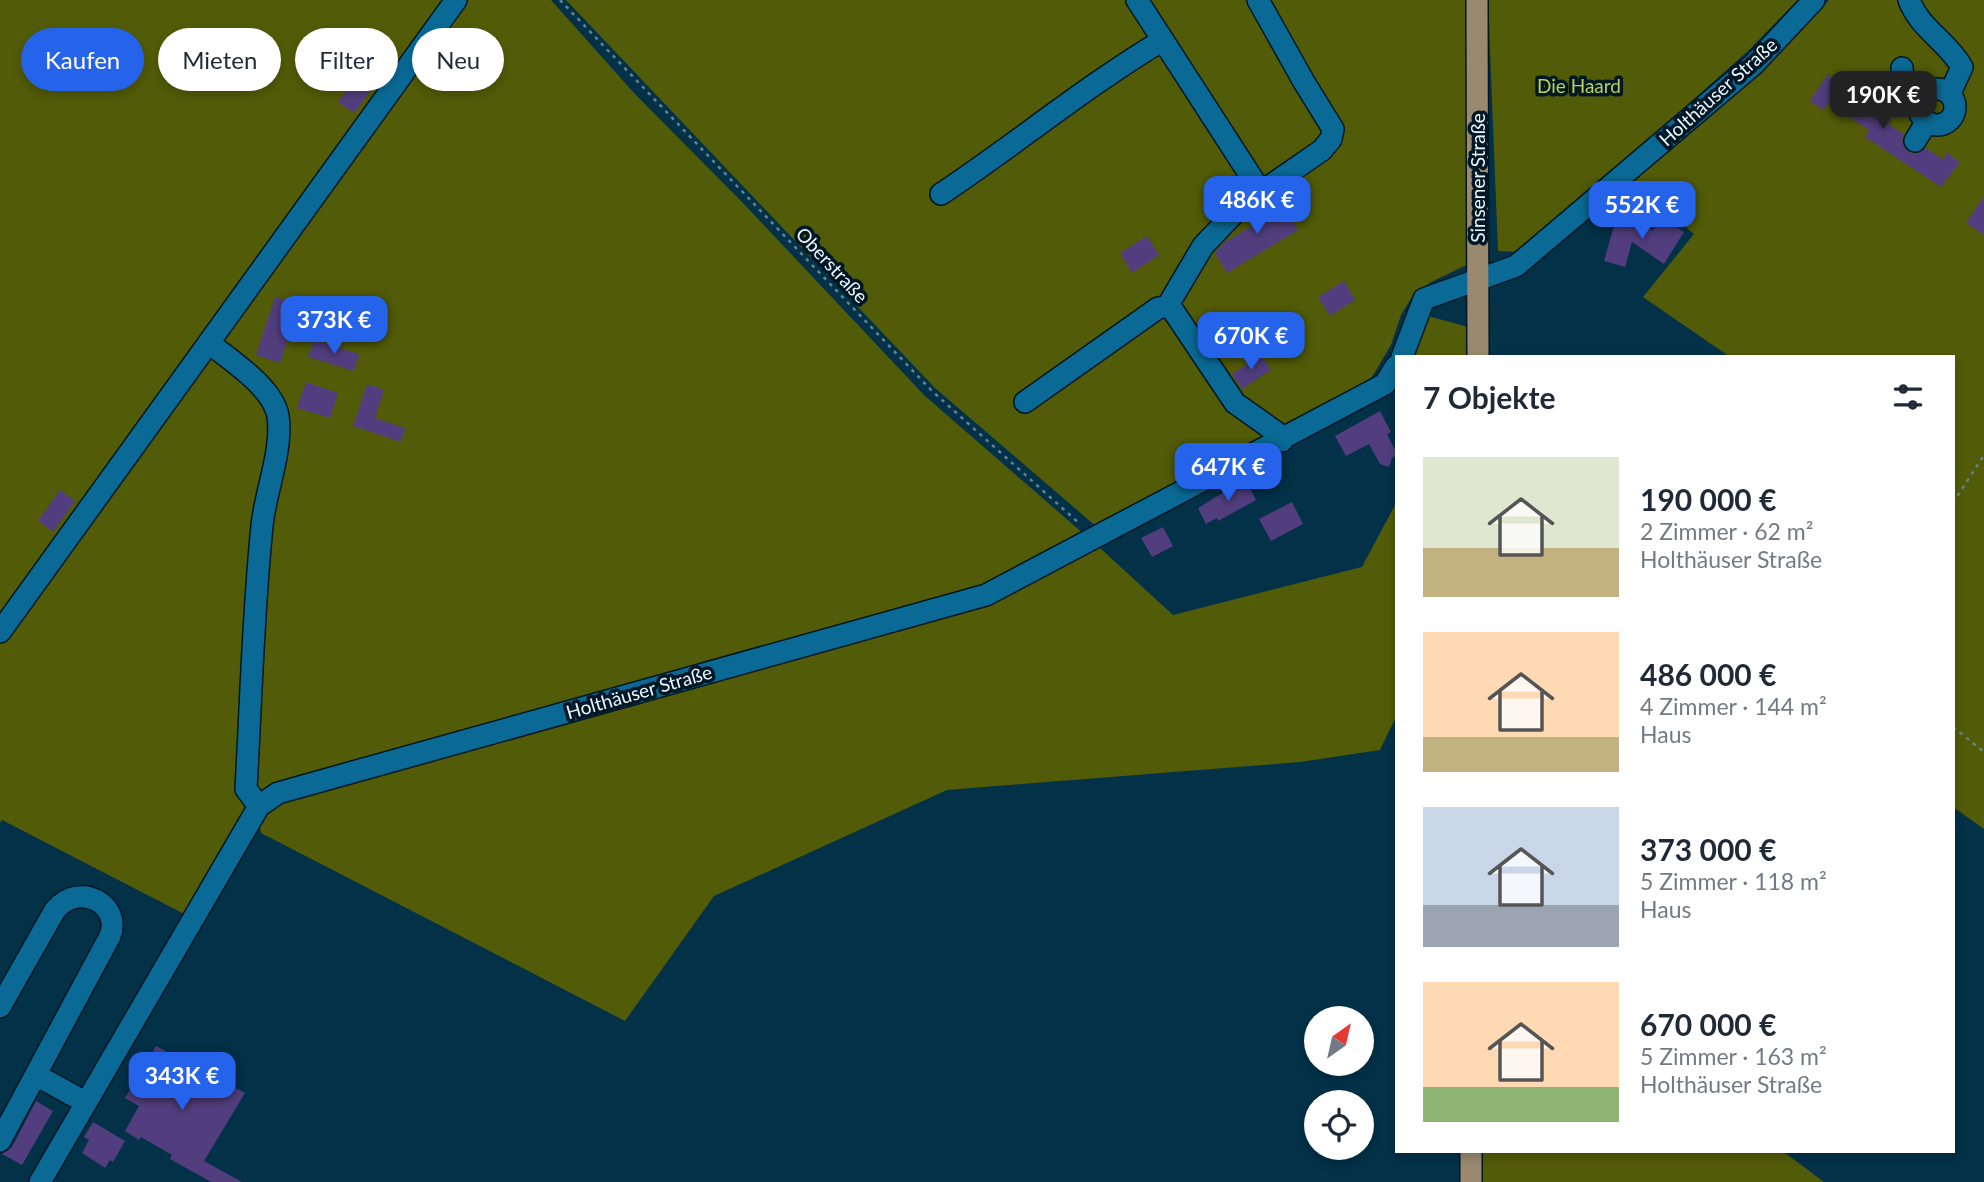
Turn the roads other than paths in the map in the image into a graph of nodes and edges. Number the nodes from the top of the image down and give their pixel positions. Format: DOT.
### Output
graph roads {
  1 [pos="456,0"];
  2 [pos="1138,0"];
  3 [pos="1258,0"];
  4 [pos="1477,0"];
  5 [pos="1814,0"];
  6 [pos="1909,0"];
  7 [pos="1163,40"];
  8 [pos="1902,68"];
  9 [pos="1950,93"];
  10 [pos="1922,96"];
  11 [pos="1927,121"];
  12 [pos="1915,141"];
  13 [pos="1261,192"];
  14 [pos="941,194"];
  15 [pos="1479,280"];
  16 [pos="1170,306"];
  17 [pos="209,343"];
  18 [pos="1403,355"];
  19 [pos="1478,355"];
  20 [pos="1395,368"];
  21 [pos="1025,402"];
  22 [pos="1282,441"];
  23 [pos="0,632"];
  24 [pos="259,806"];
  25 [pos="0,1007"];
  26 [pos="36,1075"];
  27 [pos="85,1102"];
  28 [pos="0,1141"];
  29 [pos="1471,1153"];
  30 [pos="40,1182"];
  31 [pos="1471,1182"];
  1 -- 17 [label="street"];
  2 -- 7 [label="street"];
  3 -- 13 [label="street"];
  4 -- 15 [label="main road, Sinsener Straße"];
  5 -- 15 [label="street, Holthäuser Straße"];
  6 -- 9 [label="street"];
  7 -- 13 [label="street"];
  7 -- 14 [label="street"];
  8 -- 10 [label="street"];
  9 -- 10 [label="street"];
  9 -- 11 [label="street"];
  10 -- 11 [label="street"];
  11 -- 12 [label="street"];
  13 -- 16 [label="street"];
  15 -- 18 [label="street, Holthäuser Straße"];
  15 -- 19 [label="main road, Sinsener Straße"];
  16 -- 21 [label="street"];
  16 -- 22 [label="street"];
  17 -- 23 [label="street"];
  17 -- 24 [label="street"];
  20 -- 22 [label="street, Holthäuser Straße"];
  22 -- 24 [label="street, Holthäuser Straße"];
  24 -- 27 [label="street"];
  25 -- 26 [label="street"];
  26 -- 27 [label="street"];
  26 -- 28 [label="street"];
  27 -- 30 [label="street"];
  29 -- 31 [label="main road"];
}
